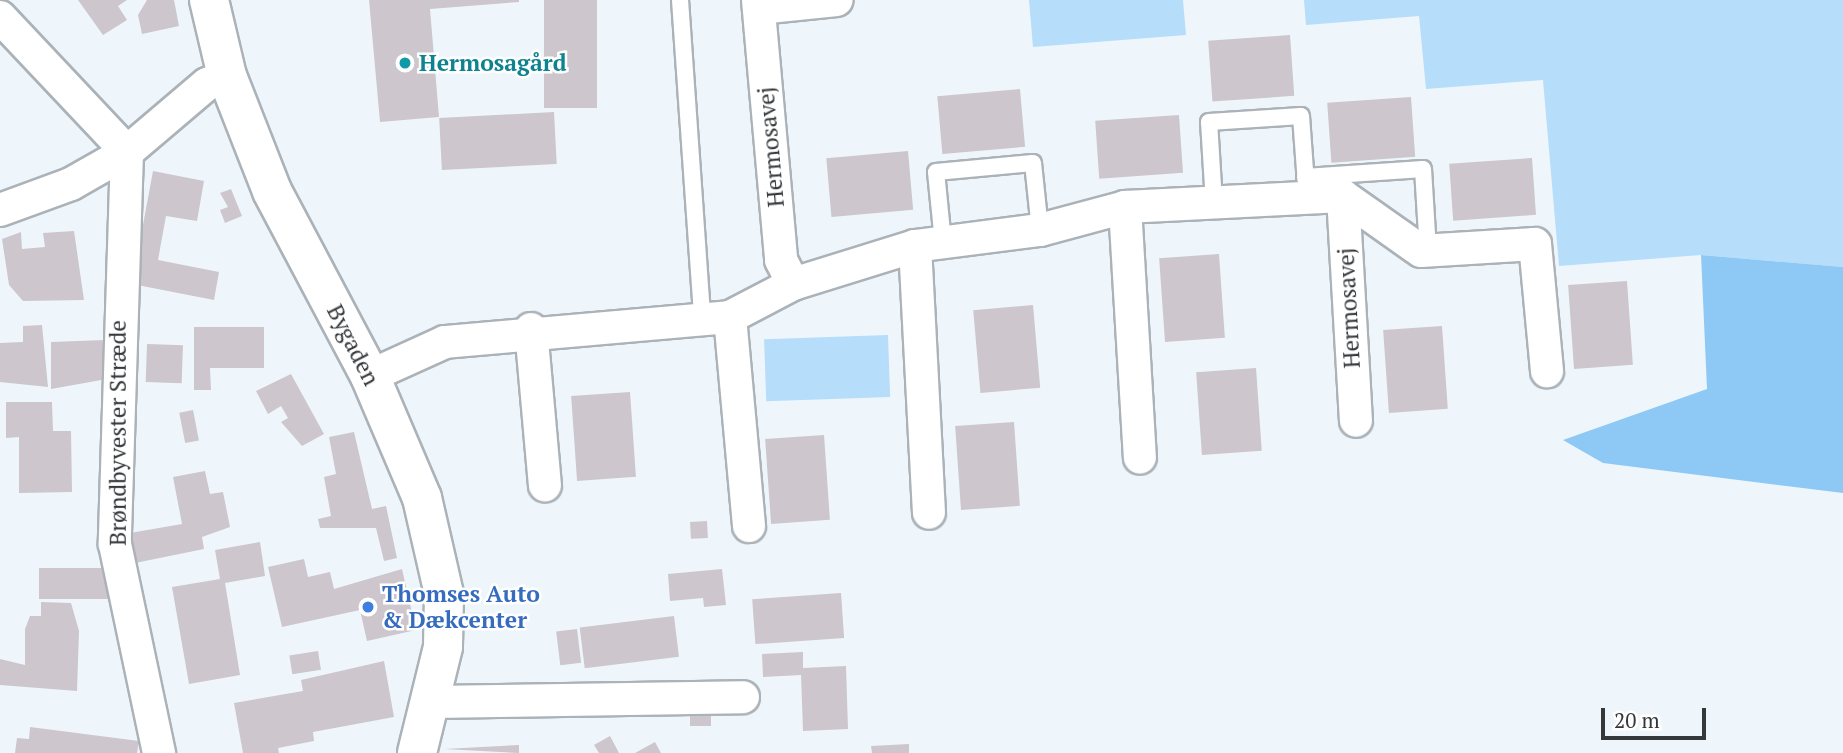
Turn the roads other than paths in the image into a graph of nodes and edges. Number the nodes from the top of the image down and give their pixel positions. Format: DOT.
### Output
graph roads {
  1 [pos="209,0"];
  2 [pos="680,0"];
  3 [pos="817,1"];
  4 [pos="758,4"];
  5 [pos="0,17"];
  6 [pos="228,76"];
  7 [pos="127,152"];
  8 [pos="1306,188"];
  9 [pos="1343,196"];
  10 [pos="1214,203"];
  11 [pos="1125,207"];
  12 [pos="0,209"];
  13 [pos="1040,230"];
  14 [pos="929,244"];
  15 [pos="1428,251"];
  16 [pos="793,284"];
  17 [pos="716,316"];
  18 [pos="531,330"];
  19 [pos="1547,371"];
  20 [pos="370,376"];
  21 [pos="1356,421"];
  22 [pos="1140,458"];
  23 [pos="545,485"];
  24 [pos="929,513"];
  25 [pos="749,526"];
  26 [pos="743,698"];
  27 [pos="433,702"];
  28 [pos="159,753"];
  29 [pos="417,753"];
  1 -- 6 [label="street, Bygaden"];
  2 -- 17 [label="lane"];
  3 -- 4 [label="street, Hermosavej"];
  4 -- 16 [label="street, Hermosavej"];
  5 -- 7 [label="street"];
  6 -- 7 [label="street"];
  6 -- 20 [label="street, Bygaden"];
  7 -- 12 [label="street"];
  7 -- 28 [label="street, Brøndbyvester Stræde"];
  8 -- 9 [label="street"];
  8 -- 10 [label="street"];
  8 -- 10 [label="lane"];
  8 -- 15 [label="lane"];
  9 -- 15 [label="street, Hermosavej"];
  9 -- 21 [label="street, Hermosavej"];
  10 -- 11 [label="street"];
  11 -- 13 [label="street"];
  11 -- 22 [label="street"];
  13 -- 14 [label="street"];
  13 -- 14 [label="lane"];
  14 -- 16 [label="street"];
  14 -- 24 [label="street"];
  15 -- 19 [label="street"];
  16 -- 17 [label="street"];
  17 -- 18 [label="street"];
  17 -- 25 [label="street"];
  18 -- 20 [label="street"];
  18 -- 23 [label="street"];
  20 -- 27 [label="street, Bygaden"];
  26 -- 27 [label="street"];
  27 -- 29 [label="street, Bygaden"];
}
